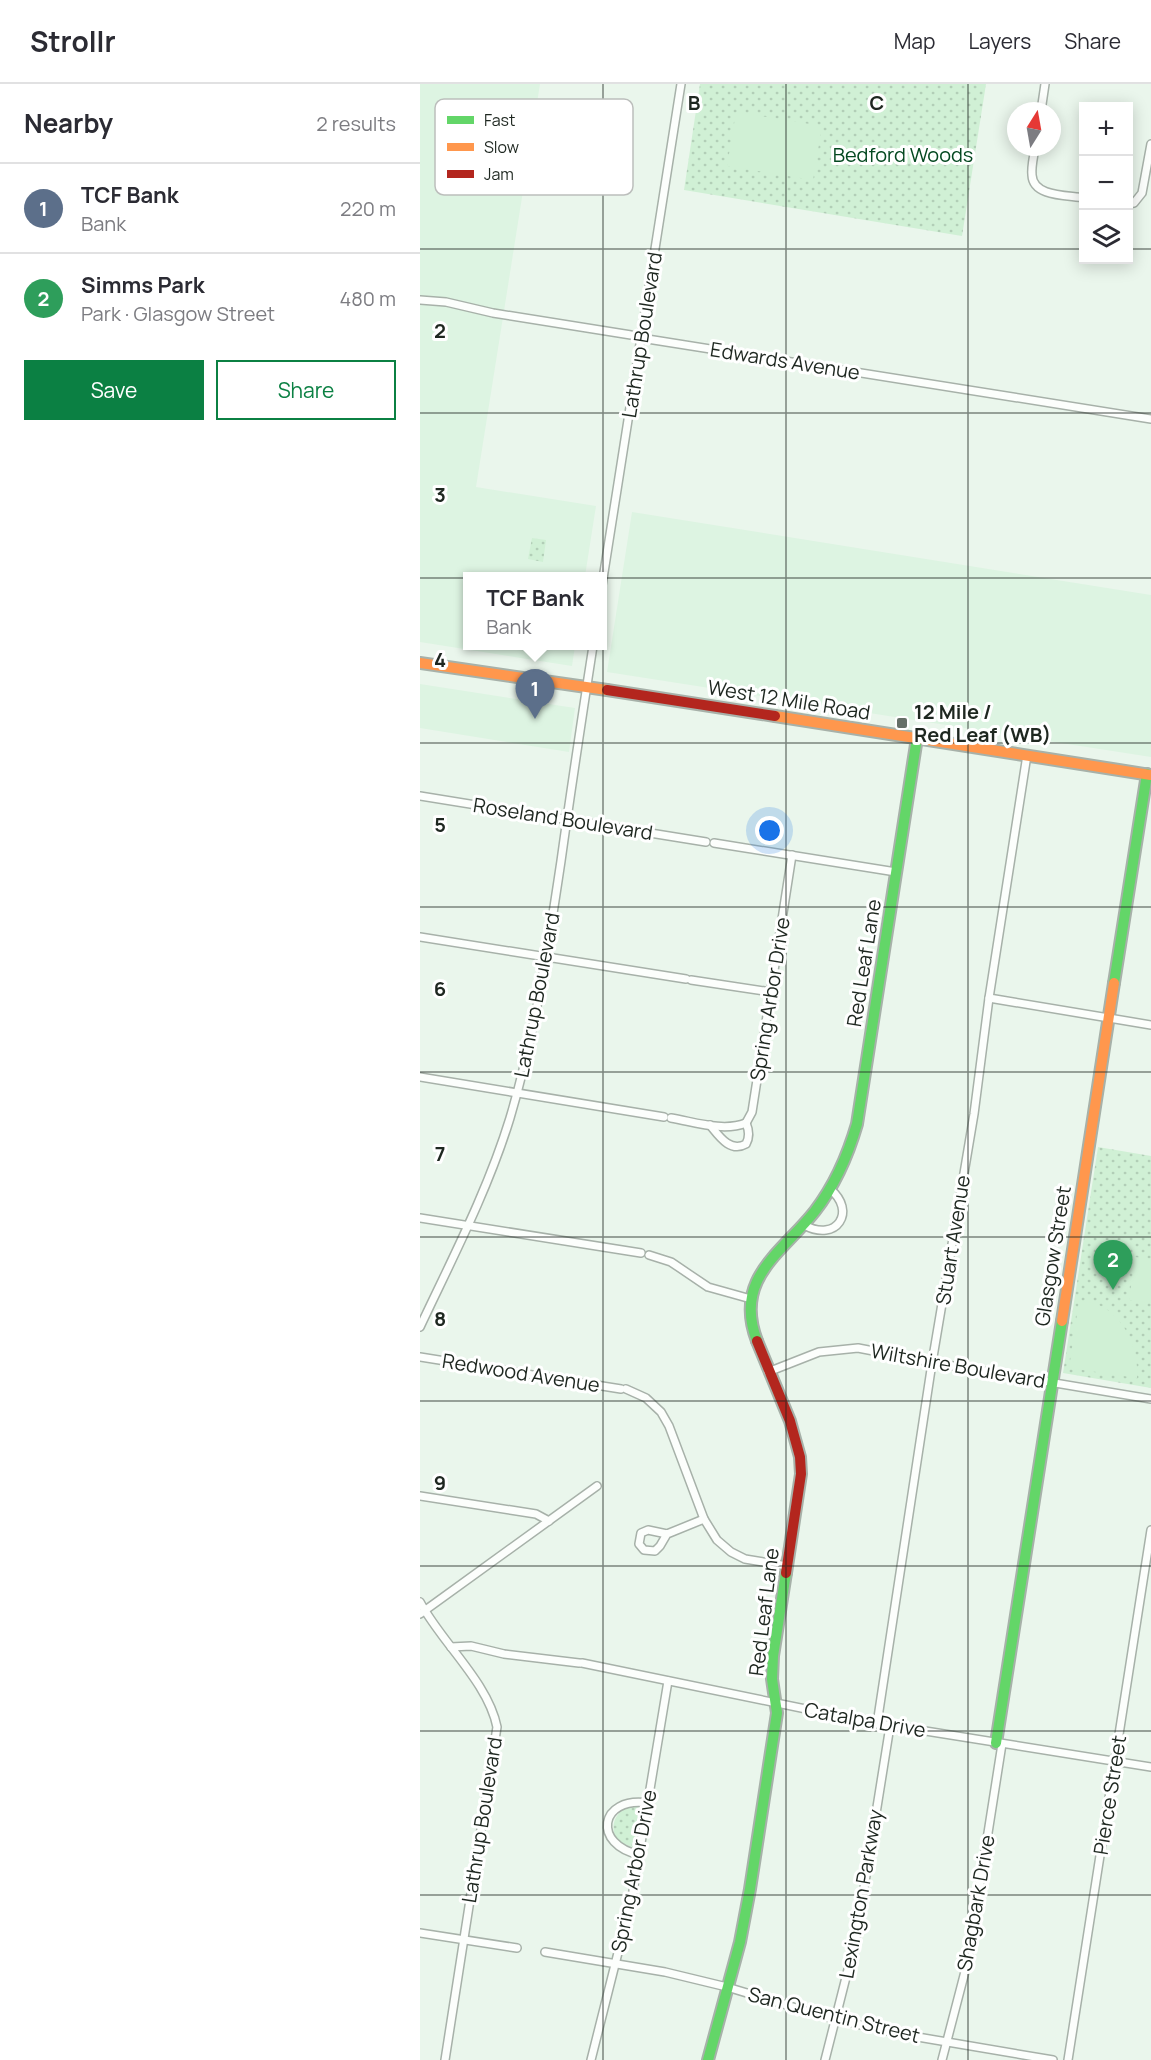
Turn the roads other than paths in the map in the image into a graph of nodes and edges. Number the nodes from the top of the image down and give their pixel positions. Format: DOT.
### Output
graph roads {
  1 [pos="681,84"];
  2 [pos="1045,84"];
  3 [pos="1042,102"];
  4 [pos="1151,144"];
  5 [pos="1034,156"];
  6 [pos="1079,197"];
  7 [pos="1133,202"];
  8 [pos="422,300"];
  9 [pos="641,338"];
  10 [pos="1151,419"];
  11 [pos="605,572"];
  12 [pos="592,650"];
  13 [pos="420,663"];
  14 [pos="587,687"];
  15 [pos="917,738"];
  16 [pos="1027,755"];
  17 [pos="1149,775"];
  18 [pos="420,796"];
  19 [pos="567,819"];
  20 [pos="792,855"];
  21 [pos="896,872"];
  22 [pos="420,937"];
  23 [pos="547,957"];
  24 [pos="771,992"];
  25 [pos="989,998"];
  26 [pos="1108,1017"];
  27 [pos="1151,1025"];
  28 [pos="420,1077"];
  29 [pos="517,1093"];
  30 [pos="746,1123"];
  31 [pos="710,1125"];
  32 [pos="830,1189"];
  33 [pos="420,1218"];
  34 [pos="467,1225"];
  35 [pos="804,1225"];
  36 [pos="641,1253"];
  37 [pos="650,1255"];
  38 [pos="751,1299"];
  39 [pos="420,1327"];
  40 [pos="420,1357"];
  41 [pos="932,1363"];
  42 [pos="768,1372"];
  43 [pos="1052,1383"];
  44 [pos="1151,1399"];
  45 [pos="597,1486"];
  46 [pos="420,1496"];
  47 [pos="704,1519"];
  48 [pos="549,1521"];
  49 [pos="1151,1530"];
  50 [pos="667,1534"];
  51 [pos="787,1566"];
  52 [pos="420,1602"];
  53 [pos="422,1613"];
  54 [pos="451,1647"];
  55 [pos="668,1681"];
  56 [pos="776,1704"];
  57 [pos="877,1724"];
  58 [pos="890,1726"];
  59 [pos="999,1743"];
  60 [pos="1115,1761"];
  61 [pos="1151,1767"];
  62 [pos="648,1803"];
  63 [pos="640,1855"];
  64 [pos="420,1933"];
  65 [pos="463,1940"];
  66 [pos="517,1948"];
  67 [pos="545,1952"];
  68 [pos="616,1963"];
  69 [pos="727,1987"];
  70 [pos="836,2019"];
  71 [pos="947,2043"];
  72 [pos="445,2060"];
  73 [pos="591,2060"];
  74 [pos="708,2060"];
  75 [pos="825,2060"];
  76 [pos="942,2060"];
  77 [pos="1053,2060"];
  78 [pos="1068,2060"];
  1 -- 9 [label="street, Lathrup Boulevard"];
  2 -- 3 [label="street"];
  4 -- 7 [label="street"];
  5 -- 6 [label="street"];
  8 -- 9 [label="street, Edwards Avenue"];
  9 -- 10 [label="street, Edwards Avenue"];
  9 -- 11 [label="street, Lathrup Boulevard"];
  12 -- 14 [label="street, Lathrup Boulevard"];
  13 -- 14 [label="street, West 12 Mile Road"];
  14 -- 15 [label="street, West 12 Mile Road"];
  14 -- 19 [label="street, Lathrup Boulevard"];
  15 -- 16 [label="street, West 12 Mile Road"];
  15 -- 21 [label="street, Red Leaf Lane"];
  16 -- 17 [label="street, West 12 Mile Road"];
  16 -- 25 [label="street, Stuart Avenue"];
  17 -- 26 [label="street, Glasgow Street"];
  18 -- 19 [label="street, Roseland Boulevard"];
  19 -- 20 [label="street, Roseland Boulevard"];
  19 -- 23 [label="street, Lathrup Boulevard"];
  20 -- 21 [label="street, Roseland Boulevard"];
  20 -- 24 [label="street, Spring Arbor Drive"];
  21 -- 32 [label="street, Red Leaf Lane"];
  22 -- 23 [label="street"];
  23 -- 24 [label="street"];
  23 -- 29 [label="street, Lathrup Boulevard"];
  24 -- 30 [label="street, Spring Arbor Drive"];
  25 -- 26 [label="street"];
  25 -- 41 [label="street, Stuart Avenue"];
  26 -- 27 [label="street"];
  26 -- 43 [label="street, Glasgow Street"];
  28 -- 29 [label="street"];
  29 -- 31 [label="street"];
  29 -- 34 [label="street, Lathrup Boulevard"];
  30 -- 31 [label="street"];
  30 -- 31 [label="street, Spring Arbor Drive"];
  32 -- 35 [label="street, Red Leaf Lane"];
  32 -- 35 [label="street"];
  33 -- 34 [label="street"];
  34 -- 36 [label="street"];
  34 -- 39 [label="street, Lathrup Boulevard"];
  35 -- 38 [label="street, Red Leaf Lane"];
  37 -- 38 [label="street"];
  38 -- 42 [label="street, Red Leaf Lane"];
  40 -- 47 [label="street, Redwood Avenue"];
  41 -- 42 [label="street, Wiltshire Boulevard"];
  41 -- 43 [label="street, Wiltshire Boulevard"];
  41 -- 57 [label="street, Stuart Avenue"];
  42 -- 51 [label="street, Red Leaf Lane"];
  43 -- 44 [label="street, Wiltshire Boulevard"];
  43 -- 59 [label="street, Glasgow Street"];
  45 -- 48 [label="street"];
  46 -- 48 [label="street"];
  47 -- 50 [label="street"];
  47 -- 51 [label="street, Redwood Avenue"];
  48 -- 53 [label="street"];
  49 -- 60 [label="street, Pierce Street"];
  51 -- 56 [label="street, Red Leaf Lane"];
  52 -- 53 [label="street, Lathrup Boulevard"];
  53 -- 54 [label="street, Lathrup Boulevard"];
  54 -- 55 [label="street, Catalpa Drive"];
  54 -- 65 [label="street, Lathrup Boulevard"];
  55 -- 56 [label="street, Catalpa Drive"];
  55 -- 62 [label="street, Spring Arbor Drive"];
  56 -- 57 [label="street, Catalpa Drive"];
  56 -- 69 [label="street, Red Leaf Lane"];
  57 -- 58 [label="street, Catalpa Drive"];
  58 -- 59 [label="street, Catalpa Drive"];
  58 -- 70 [label="street, Lexington Parkway"];
  59 -- 60 [label="street, Catalpa Drive"];
  59 -- 71 [label="street, Shagbark Drive"];
  60 -- 61 [label="street, Catalpa Drive"];
  60 -- 78 [label="street, Pierce Street"];
  62 -- 63 [label="street, Spring Arbor Drive"];
  62 -- 63 [label="street"];
  63 -- 68 [label="street, Spring Arbor Drive"];
  64 -- 65 [label="street"];
  65 -- 66 [label="street"];
  65 -- 72 [label="street, Lathrup Boulevard"];
  67 -- 68 [label="street, San Quentin Street"];
  68 -- 69 [label="street, San Quentin Street"];
  68 -- 73 [label="street, Spring Arbor Drive"];
  69 -- 70 [label="street, San Quentin Street"];
  69 -- 74 [label="street, Red Leaf Lane"];
  70 -- 71 [label="street, San Quentin Street"];
  70 -- 75 [label="street, Lexington Parkway"];
  71 -- 76 [label="street, Shagbark Drive"];
  71 -- 77 [label="street, San Quentin Street"];
}
